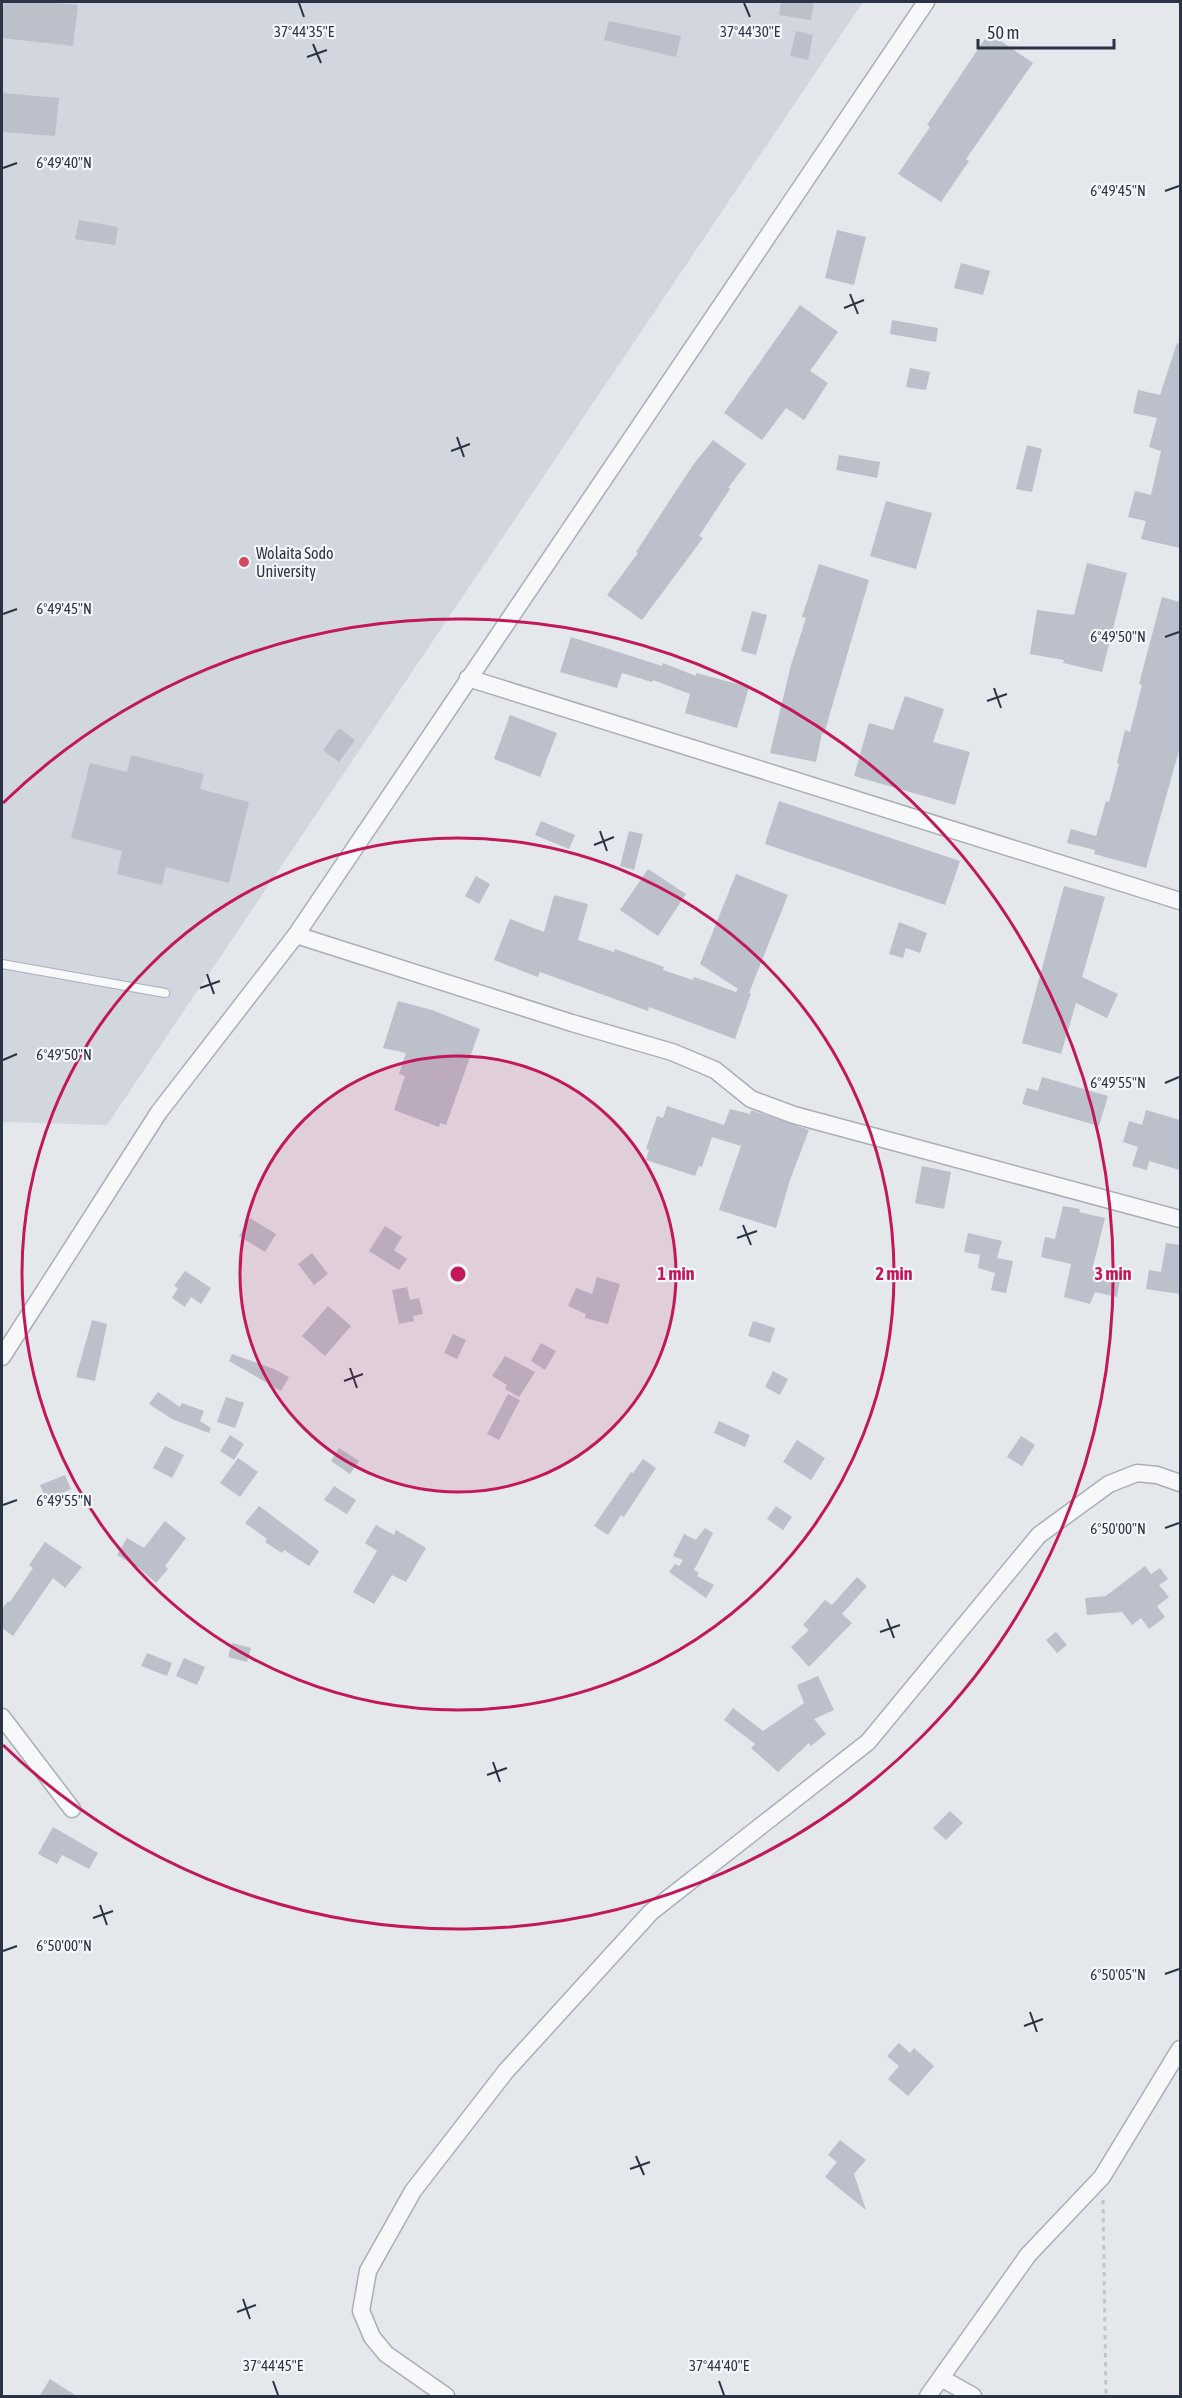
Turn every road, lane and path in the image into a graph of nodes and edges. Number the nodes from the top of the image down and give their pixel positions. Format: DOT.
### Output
graph roads {
  1 [pos="926,2"];
  2 [pos="468,678"];
  3 [pos="1180,902"];
  4 [pos="296,935"];
  5 [pos="2,964"];
  6 [pos="165,993"];
  7 [pos="1180,1219"];
  8 [pos="2,1357"];
  9 [pos="1180,1484"];
  10 [pos="2,1717"];
  11 [pos="72,1809"];
  12 [pos="1180,2049"];
  13 [pos="1102,2177"];
  14 [pos="941,2378"];
  15 [pos="446,2397"];
  16 [pos="928,2397"];
  17 [pos="973,2397"];
  18 [pos="1106,2397"];
  1 -- 2 [label="street"];
  2 -- 3 [label="street"];
  2 -- 4 [label="street"];
  4 -- 7 [label="street"];
  4 -- 8 [label="street"];
  5 -- 6 [label="lane"];
  9 -- 15 [label="street"];
  10 -- 11 [label="street"];
  12 -- 13 [label="street"];
  13 -- 14 [label="street"];
  13 -- 18 [label="path"];
  14 -- 16 [label="street"];
  14 -- 17 [label="street"];
}
